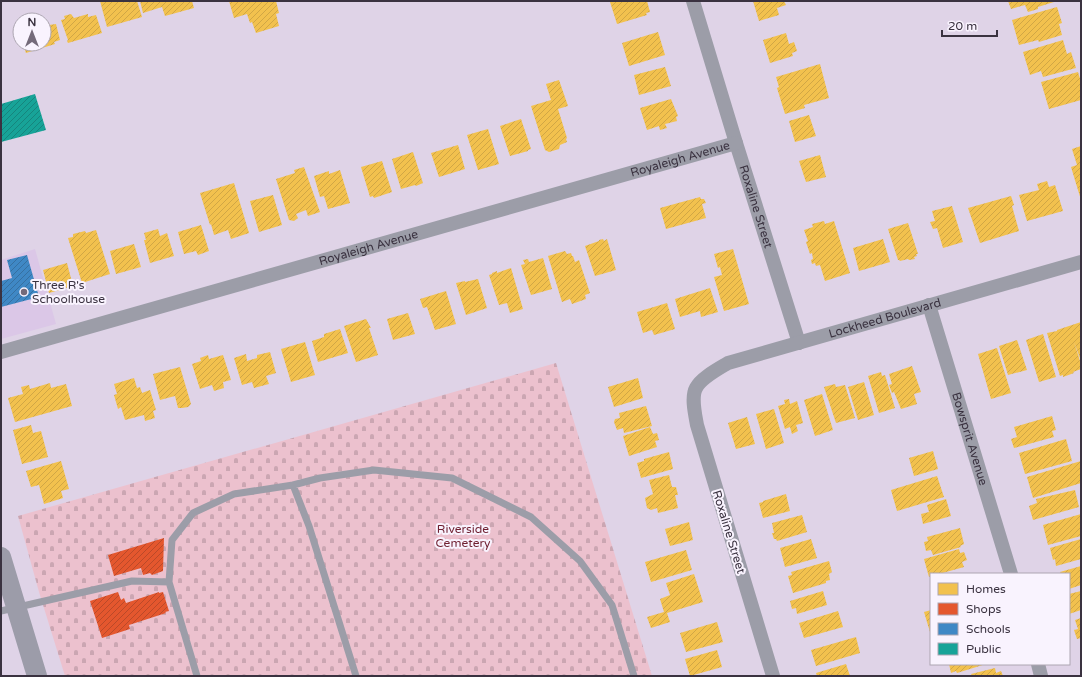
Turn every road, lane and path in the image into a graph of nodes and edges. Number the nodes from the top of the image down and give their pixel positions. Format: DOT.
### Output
graph roads {
  1 [pos="693,1"];
  2 [pos="736,143"];
  3 [pos="1081,262"];
  4 [pos="929,304"];
  5 [pos="799,343"];
  6 [pos="1,352"];
  7 [pos="696,388"];
  8 [pos="293,485"];
  9 [pos="1,557"];
  10 [pos="1011,573"];
  11 [pos="169,582"];
  12 [pos="8,609"];
  13 [pos="1038,665"];
  14 [pos="37,676"];
  15 [pos="197,676"];
  16 [pos="356,676"];
  17 [pos="634,676"];
  18 [pos="773,676"];
  19 [pos="1041,676"];
  1 -- 2 [label="street, Roxaline Street"];
  2 -- 5 [label="street, Roxaline Street"];
  2 -- 6 [label="street, Royaleigh Avenue"];
  3 -- 4 [label="street, Lockheed Boulevard"];
  4 -- 5 [label="street, Lockheed Boulevard"];
  4 -- 10 [label="street, Bowsprit Avenue"];
  5 -- 7 [label="street, Lockheed Boulevard"];
  7 -- 18 [label="street, Roxaline Street"];
  8 -- 11 [label="lane"];
  8 -- 16 [label="lane"];
  8 -- 17 [label="lane"];
  9 -- 12 [label="main road"];
  11 -- 12 [label="lane"];
  11 -- 15 [label="lane"];
  12 -- 14 [label="main road"];
  13 -- 19 [label="street"];
}
